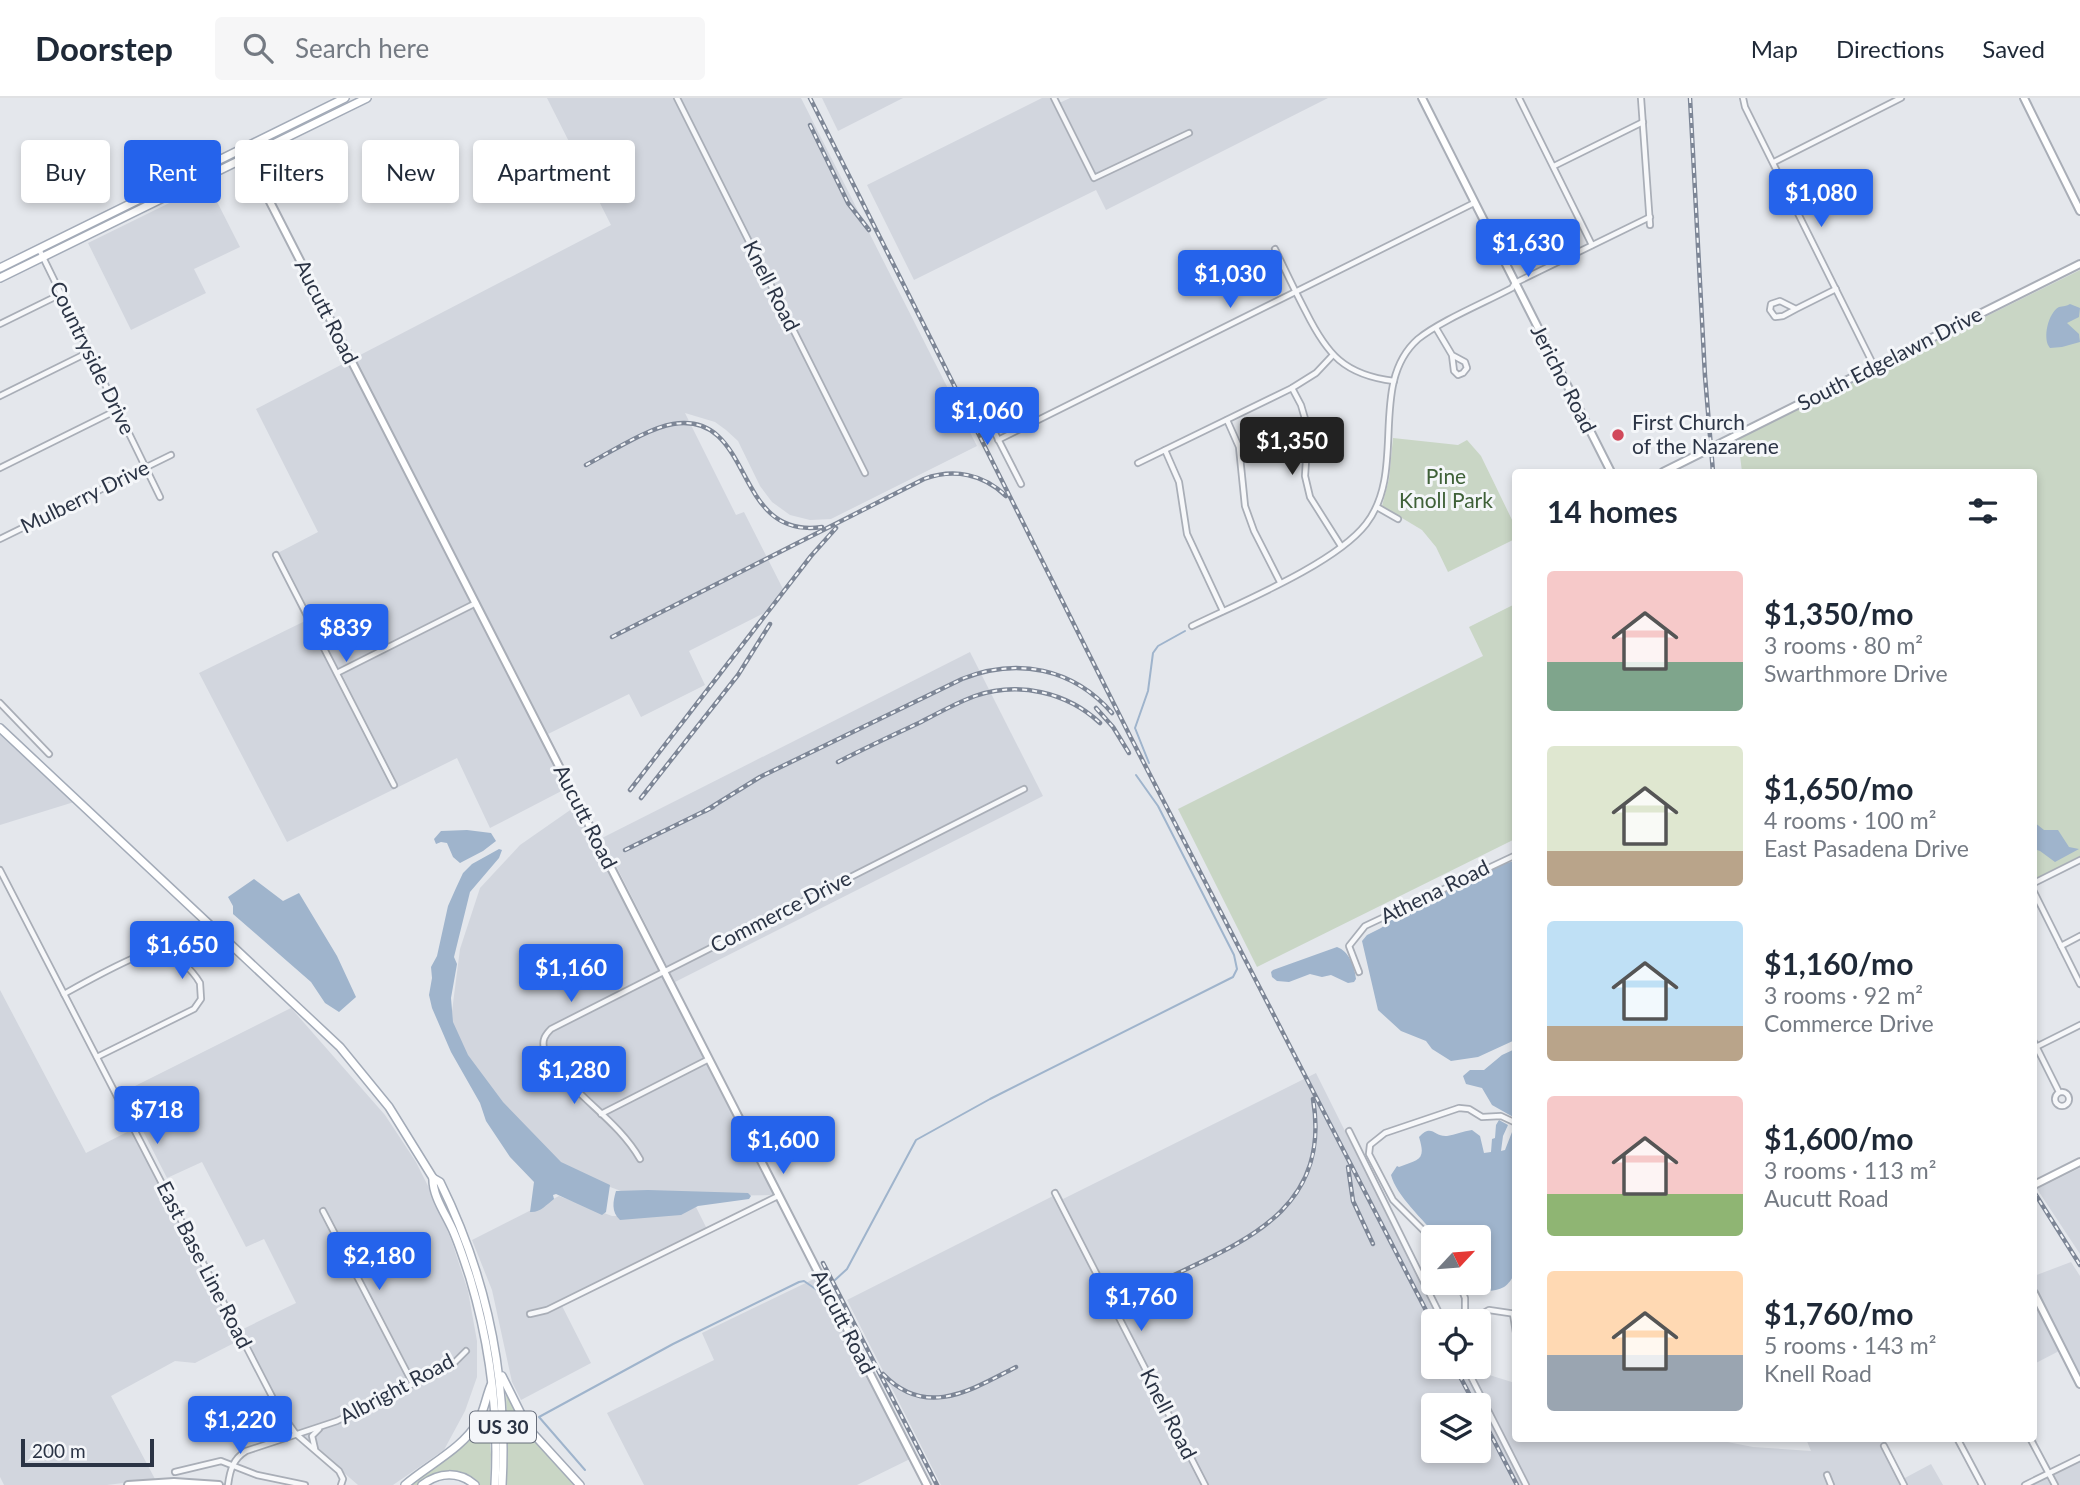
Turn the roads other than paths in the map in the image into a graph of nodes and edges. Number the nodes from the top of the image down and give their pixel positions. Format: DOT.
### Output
graph roads {
  1 [pos="345,98"];
  2 [pos="367,98"];
  3 [pos="677,98"];
  4 [pos="1422,98"];
  5 [pos="1519,98"];
  6 [pos="1641,98"];
  7 [pos="1743,98"];
  8 [pos="1901,98"];
  9 [pos="2024,98"];
  10 [pos="1056,99"];
  11 [pos="1643,122"];
  12 [pos="1189,134"];
  13 [pos="260,140"];
  14 [pos="283,140"];
  15 [pos="235,153"];
  16 [pos="1774,162"];
  17 [pos="235,164"];
  18 [pos="1553,166"];
  19 [pos="270,203"];
  20 [pos="1474,203"];
  21 [pos="2080,211"];
  22 [pos="1650,217"];
  23 [pos="1650,225"];
  24 [pos="1592,245"];
  25 [pos="1275,249"];
  26 [pos="40,253"];
  27 [pos="2080,264"];
  28 [pos="0,268"];
  29 [pos="0,278"];
  30 [pos="1515,283"];
  31 [pos="1836,289"];
  32 [pos="1295,292"];
  33 [pos="61,295"];
  34 [pos="1796,309"];
  35 [pos="0,324"];
  36 [pos="1436,328"];
  37 [pos="89,352"];
  38 [pos="1451,355"];
  39 [pos="1332,356"];
  40 [pos="1874,366"];
  41 [pos="1394,381"];
  42 [pos="1292,388"];
  43 [pos="0,396"];
  44 [pos="977,397"];
  45 [pos="117,410"];
  46 [pos="1227,420"];
  47 [pos="998,440"];
  48 [pos="1165,450"];
  49 [pos="171,455"];
  50 [pos="1138,463"];
  51 [pos="145,467"];
  52 [pos="0,468"];
  53 [pos="1609,469"];
  54 [pos="1669,469"];
  55 [pos="865,473"];
  56 [pos="1021,484"];
  57 [pos="160,497"];
  58 [pos="1377,507"];
  59 [pos="1398,519"];
  60 [pos="0,539"];
  61 [pos="1341,547"];
  62 [pos="276,555"];
  63 [pos="1280,582"];
  64 [pos="476,603"];
  65 [pos="1223,611"];
  66 [pos="1192,625"];
  67 [pos="337,673"];
  68 [pos="0,703"];
  69 [pos="0,727"];
  70 [pos="48,754"];
  71 [pos="394,785"];
  72 [pos="1024,789"];
  73 [pos="1512,857"];
  74 [pos="2080,860"];
  75 [pos="0,870"];
  76 [pos="2037,882"];
  77 [pos="2037,898"];
  78 [pos="2080,936"];
  79 [pos="2061,946"];
  80 [pos="664,971"];
  81 [pos="1359,972"];
  82 [pos="2080,984"];
  83 [pos="64,994"];
  84 [pos="2080,1025"];
  85 [pos="2037,1044"];
  86 [pos="2037,1049"];
  87 [pos="97,1058"];
  88 [pos="709,1059"];
  89 [pos="2059,1093"];
  90 [pos="601,1114"];
  91 [pos="1512,1122"];
  92 [pos="1349,1131"];
  93 [pos="640,1159"];
  94 [pos="2080,1162"];
  95 [pos="433,1178"];
  96 [pos="2037,1184"];
  97 [pos="1055,1193"];
  98 [pos="778,1196"];
  99 [pos="323,1211"];
  100 [pos="1421,1228"];
  101 [pos="2037,1299"];
  102 [pos="1437,1309"];
  103 [pos="1491,1310"];
  104 [pos="530,1314"];
  105 [pos="1512,1314"];
  106 [pos="466,1351"];
  107 [pos="499,1368"];
  108 [pos="1472,1379"];
  109 [pos="413,1384"];
  110 [pos="492,1384"];
  111 [pos="2080,1384"];
  112 [pos="322,1427"];
  113 [pos="296,1434"];
  114 [pos="1959,1442"];
  115 [pos="2033,1442"];
  116 [pos="1884,1446"];
  117 [pos="317,1452"];
  118 [pos="2080,1458"];
  119 [pos="232,1466"];
  120 [pos="175,1472"];
  121 [pos="2049,1473"];
  122 [pos="1827,1475"];
  123 [pos="128,1485"];
  124 [pos="219,1485"];
  125 [pos="229,1485"];
  126 [pos="306,1485"];
  127 [pos="341,1485"];
  128 [pos="405,1485"];
  129 [pos="422,1485"];
  130 [pos="475,1485"];
  131 [pos="495,1485"];
  132 [pos="502,1485"];
  133 [pos="580,1485"];
  134 [pos="927,1485"];
  135 [pos="1205,1485"];
  136 [pos="1527,1485"];
  137 [pos="1831,1485"];
  138 [pos="1904,1485"];
  139 [pos="1982,1485"];
  140 [pos="2025,1485"];
  141 [pos="2056,1485"];
  1 -- 13 [label="main road"];
  2 -- 14 [label="main road"];
  3 -- 55 [label="street, Knell Road"];
  4 -- 20 [label="street, Jericho Road"];
  5 -- 18 [label="street"];
  6 -- 11 [label="street"];
  7 -- 16 [label="street"];
  8 -- 16 [label="street"];
  9 -- 21 [label="street"];
  10 -- 12 [label="street"];
  11 -- 18 [label="street"];
  11 -- 22 [label="street"];
  15 -- 26 [label="main road"];
  16 -- 31 [label="street"];
  17 -- 26 [label="main road"];
  18 -- 24 [label="street"];
  19 -- 64 [label="street, Aucutt Road"];
  20 -- 30 [label="street, Jericho Road"];
  20 -- 32 [label="street"];
  22 -- 23 [label="street"];
  22 -- 24 [label="street"];
  24 -- 30 [label="street"];
  25 -- 32 [label="street"];
  26 -- 28 [label="main road"];
  26 -- 29 [label="main road"];
  26 -- 33 [label="street, Countryside Drive"];
  27 -- 40 [label="street, South Edgelawn Drive"];
  30 -- 36 [label="street"];
  30 -- 53 [label="street, Jericho Road"];
  31 -- 34 [label="street"];
  31 -- 40 [label="street"];
  32 -- 39 [label="street"];
  32 -- 47 [label="street"];
  33 -- 35 [label="street"];
  33 -- 37 [label="street, Countryside Drive"];
  34 -- 34 [label="street"];
  36 -- 38 [label="street"];
  36 -- 41 [label="street"];
  37 -- 43 [label="street"];
  37 -- 45 [label="street, Countryside Drive"];
  38 -- 38 [label="street"];
  39 -- 41 [label="street"];
  39 -- 42 [label="street"];
  40 -- 54 [label="street, South Edgelawn Drive"];
  41 -- 58 [label="street"];
  42 -- 46 [label="street"];
  42 -- 61 [label="street"];
  44 -- 47 [label="street"];
  45 -- 51 [label="street, Countryside Drive"];
  45 -- 52 [label="street"];
  46 -- 48 [label="street"];
  46 -- 63 [label="street"];
  47 -- 56 [label="street"];
  48 -- 50 [label="street"];
  48 -- 65 [label="street"];
  49 -- 51 [label="street, Mulberry Drive"];
  51 -- 57 [label="street, Countryside Drive"];
  51 -- 60 [label="street, Mulberry Drive"];
  58 -- 59 [label="street"];
  58 -- 61 [label="street"];
  61 -- 63 [label="street"];
  62 -- 67 [label="street"];
  63 -- 65 [label="street"];
  64 -- 67 [label="street"];
  64 -- 80 [label="street, Aucutt Road"];
  65 -- 66 [label="street"];
  67 -- 71 [label="street"];
  68 -- 70 [label="street"];
  69 -- 95 [label="main road, US 30"];
  72 -- 80 [label="street, Commerce Drive"];
  73 -- 81 [label="street, Athena Road"];
  74 -- 76 [label="street"];
  75 -- 83 [label="street, East Base Line Road"];
  77 -- 79 [label="street"];
  78 -- 79 [label="street"];
  79 -- 82 [label="street"];
  80 -- 88 [label="street, Aucutt Road"];
  80 -- 90 [label="street, Commerce Drive"];
  83 -- 87 [label="street, East Base Line Road"];
  83 -- 87 [label="street"];
  84 -- 85 [label="street"];
  86 -- 89 [label="street"];
  87 -- 113 [label="street, East Base Line Road"];
  88 -- 90 [label="street"];
  88 -- 98 [label="street, Aucutt Road"];
  90 -- 93 [label="street"];
  91 -- 100 [label="street"];
  92 -- 102 [label="street"];
  94 -- 96 [label="street"];
  95 -- 107 [label="main road, US 30"];
  95 -- 110 [label="main road, US 30"];
  97 -- 135 [label="street, Knell Road"];
  98 -- 104 [label="street"];
  98 -- 134 [label="street, Aucutt Road"];
  99 -- 109 [label="street"];
  101 -- 111 [label="street"];
  103 -- 105 [label="street"];
  106 -- 109 [label="street, Albright Road"];
  107 -- 132 [label="main road, US 30"];
  107 -- 133 [label="main road"];
  108 -- 136 [label="street"];
  109 -- 112 [label="street, Albright Road"];
  110 -- 128 [label="main road"];
  110 -- 131 [label="main road, US 30"];
  112 -- 113 [label="street, Albright Road"];
  112 -- 117 [label="street"];
  113 -- 117 [label="street, East Base Line Road"];
  113 -- 119 [label="street, Albright Road"];
  114 -- 139 [label="street"];
  115 -- 121 [label="street"];
  116 -- 138 [label="street"];
  117 -- 127 [label="street, East Base Line Road"];
  118 -- 121 [label="street"];
  119 -- 120 [label="street"];
  119 -- 125 [label="street"];
  119 -- 126 [label="street"];
  121 -- 140 [label="street"];
  121 -- 141 [label="street"];
  122 -- 137 [label="street"];
  123 -- 124 [label="street"];
  129 -- 130 [label="main road"];
}
